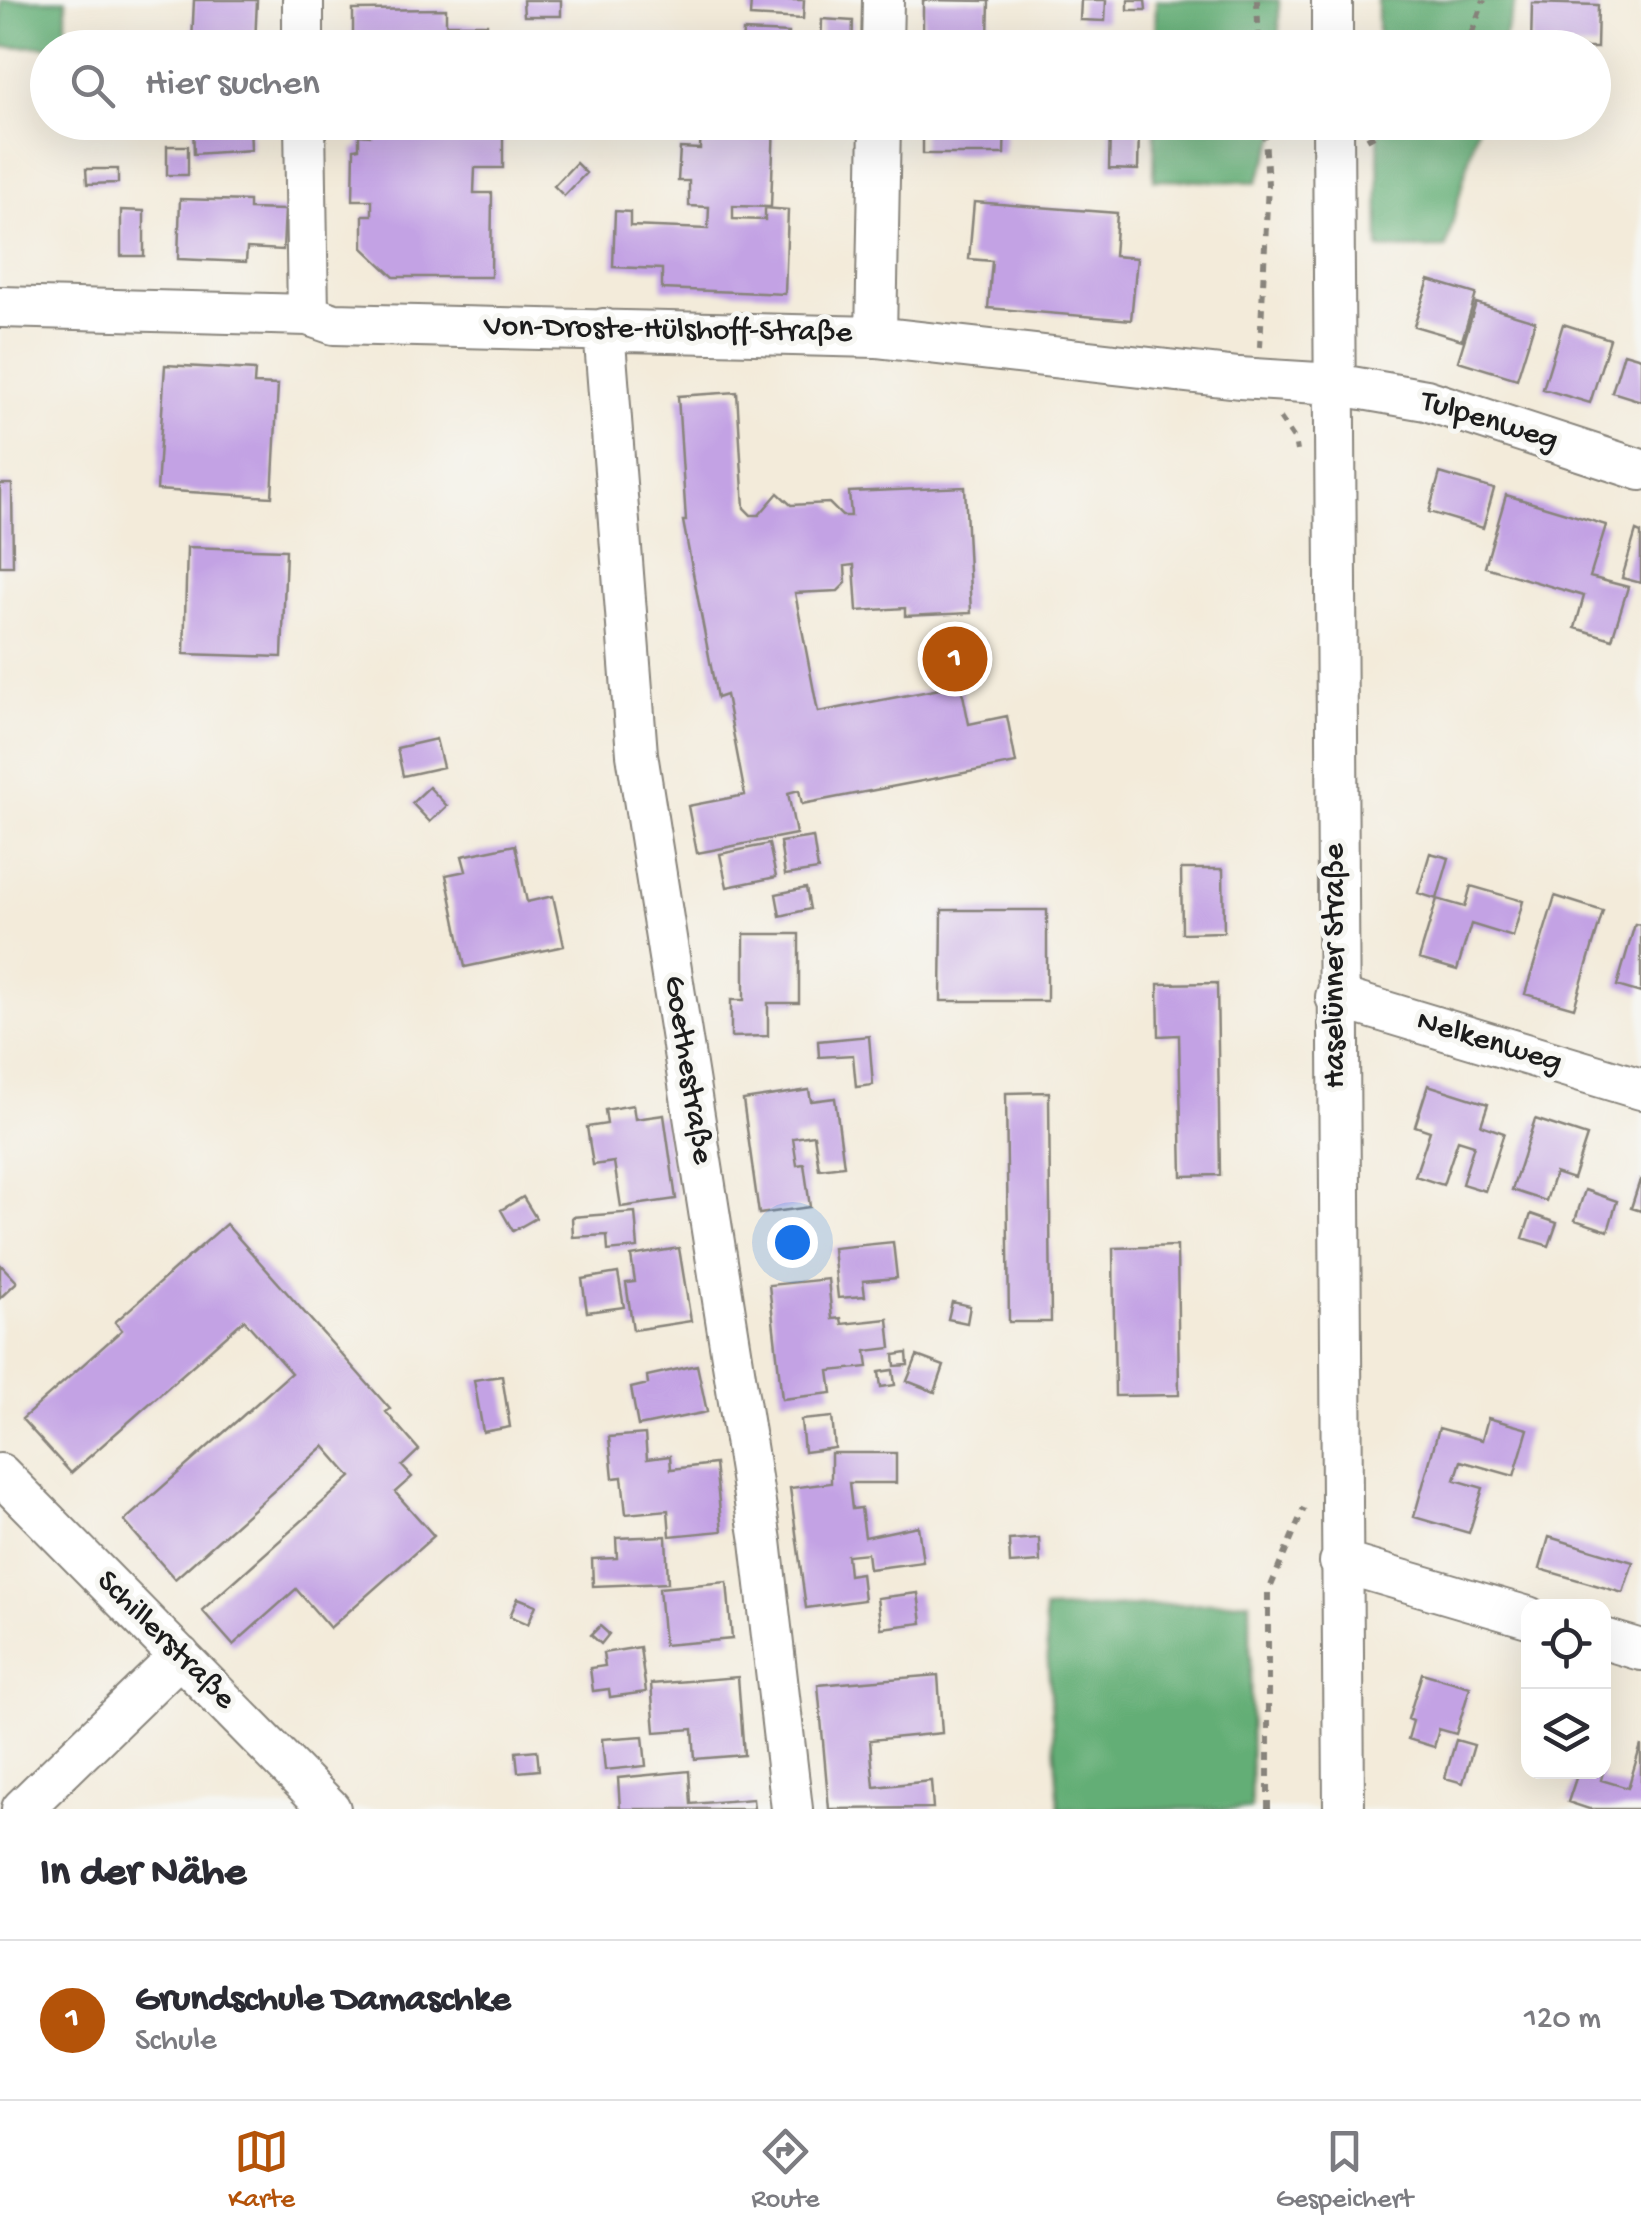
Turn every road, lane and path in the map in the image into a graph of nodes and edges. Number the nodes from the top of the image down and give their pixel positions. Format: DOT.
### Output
graph roads {
  1 [pos="302,0"];
  2 [pos="883,0"];
  3 [pos="1257,0"];
  4 [pos="1332,0"];
  5 [pos="1484,0"];
  6 [pos="303,30"];
  7 [pos="882,30"];
  8 [pos="1259,30"];
  9 [pos="1332,30"];
  10 [pos="1473,30"];
  11 [pos="304,140"];
  12 [pos="880,140"];
  13 [pos="1265,140"];
  14 [pos="1347,140"];
  15 [pos="0,307"];
  16 [pos="308,315"];
  17 [pos="604,329"];
  18 [pos="876,337"];
  19 [pos="1260,341"];
  20 [pos="1334,384"];
  21 [pos="1270,412"];
  22 [pos="1299,469"];
  23 [pos="1641,470"];
  24 [pos="1336,997"];
  25 [pos="1641,1088"];
  26 [pos="0,1474"];
  27 [pos="1305,1506"];
  28 [pos="1340,1562"];
  29 [pos="1521,1615"];
  30 [pos="1611,1641"];
  31 [pos="1641,1650"];
  32 [pos="180,1656"];
  33 [pos="22,1809"];
  34 [pos="330,1809"];
  35 [pos="792,1809"];
  36 [pos="1268,1809"];
  37 [pos="1344,1809"];
  1 -- 6 [label="street"];
  2 -- 7 [label="street"];
  3 -- 8 [label="path"];
  4 -- 9 [label="street"];
  5 -- 10 [label="path"];
  11 -- 16 [label="street"];
  12 -- 18 [label="street"];
  13 -- 19 [label="path"];
  14 -- 20 [label="street, Haselünner Straße"];
  15 -- 16 [label="street, Von-Droste-Hülshoff-Straße"];
  16 -- 17 [label="street, Von-Droste-Hülshoff-Straße"];
  17 -- 18 [label="street, Von-Droste-Hülshoff-Straße"];
  17 -- 35 [label="street, Goethestraße"];
  18 -- 20 [label="street, Von-Droste-Hülshoff-Straße"];
  20 -- 23 [label="street, Tulpenweg"];
  20 -- 24 [label="street, Haselünner Straße"];
  21 -- 22 [label="path"];
  24 -- 25 [label="street, Nelkenweg"];
  24 -- 28 [label="street, Haselünner Straße"];
  26 -- 32 [label="street, Schillerstraße"];
  27 -- 36 [label="path"];
  28 -- 29 [label="street"];
  28 -- 37 [label="street, Haselünner Straße"];
  30 -- 31 [label="street"];
  32 -- 33 [label="street"];
  32 -- 34 [label="street, Schillerstraße"];
}
